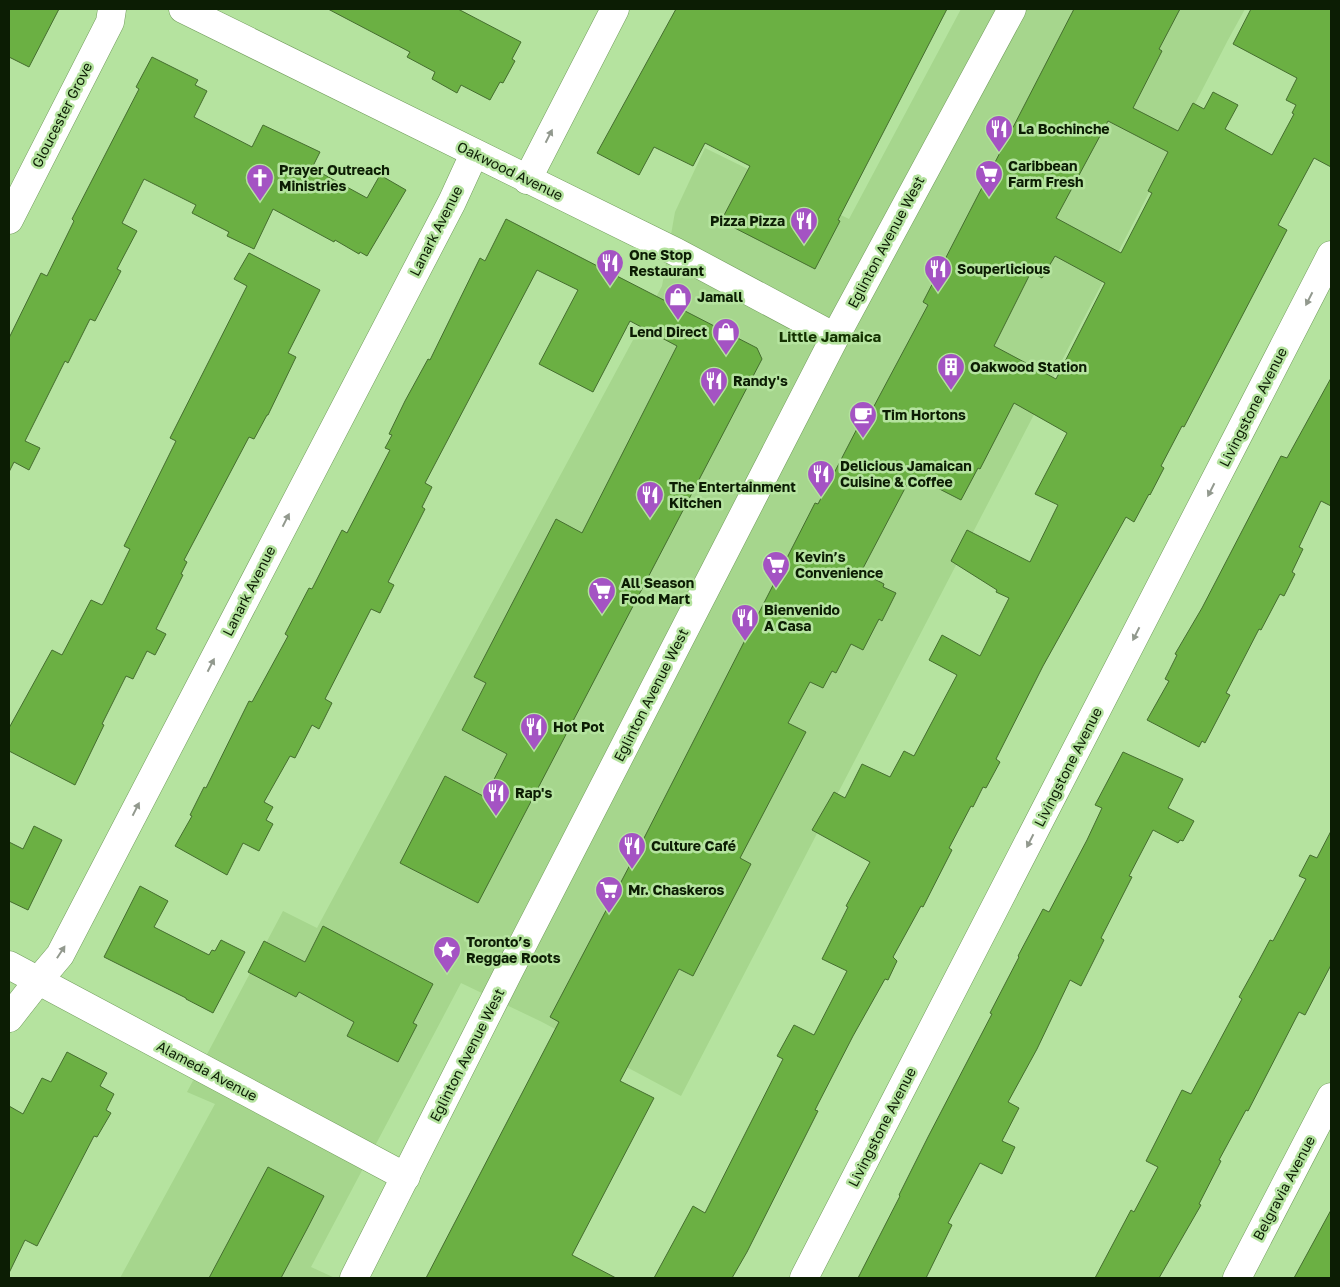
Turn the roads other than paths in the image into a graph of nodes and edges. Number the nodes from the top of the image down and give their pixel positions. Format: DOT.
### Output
graph roads {
  1 [pos="112,9"];
  2 [pos="183,9"];
  3 [pos="615,9"];
  4 [pos="1012,9"];
  5 [pos="474,154"];
  6 [pos="527,180"];
  7 [pos="9,220"];
  8 [pos="1331,255"];
  9 [pos="835,337"];
  10 [pos="9,965"];
  11 [pos="38,981"];
  12 [pos="9,1018"];
  13 [pos="1331,1097"];
  14 [pos="406,1177"];
  15 [pos="354,1278"];
  16 [pos="804,1278"];
  17 [pos="1237,1278"];
  1 -- 7 [label="street, Gloucester Grove"];
  2 -- 5 [label="street, Oakwood Avenue"];
  6 -- 3 [label="street, one-way"];
  4 -- 9 [label="street, Eglinton Avenue West"];
  5 -- 6 [label="street, Oakwood Avenue"];
  11 -- 5 [label="street, Lanark Avenue, one-way"];
  6 -- 9 [label="street, Oakwood Avenue"];
  8 -- 16 [label="street, Livingstone Avenue, one-way"];
  9 -- 14 [label="street, Eglinton Avenue West"];
  10 -- 11 [label="street, Alameda Avenue"];
  11 -- 12 [label="street, Lanark Avenue"];
  11 -- 14 [label="street, Alameda Avenue"];
  13 -- 17 [label="street, Belgravia Avenue"];
  14 -- 15 [label="street, Eglinton Avenue West"];
}
